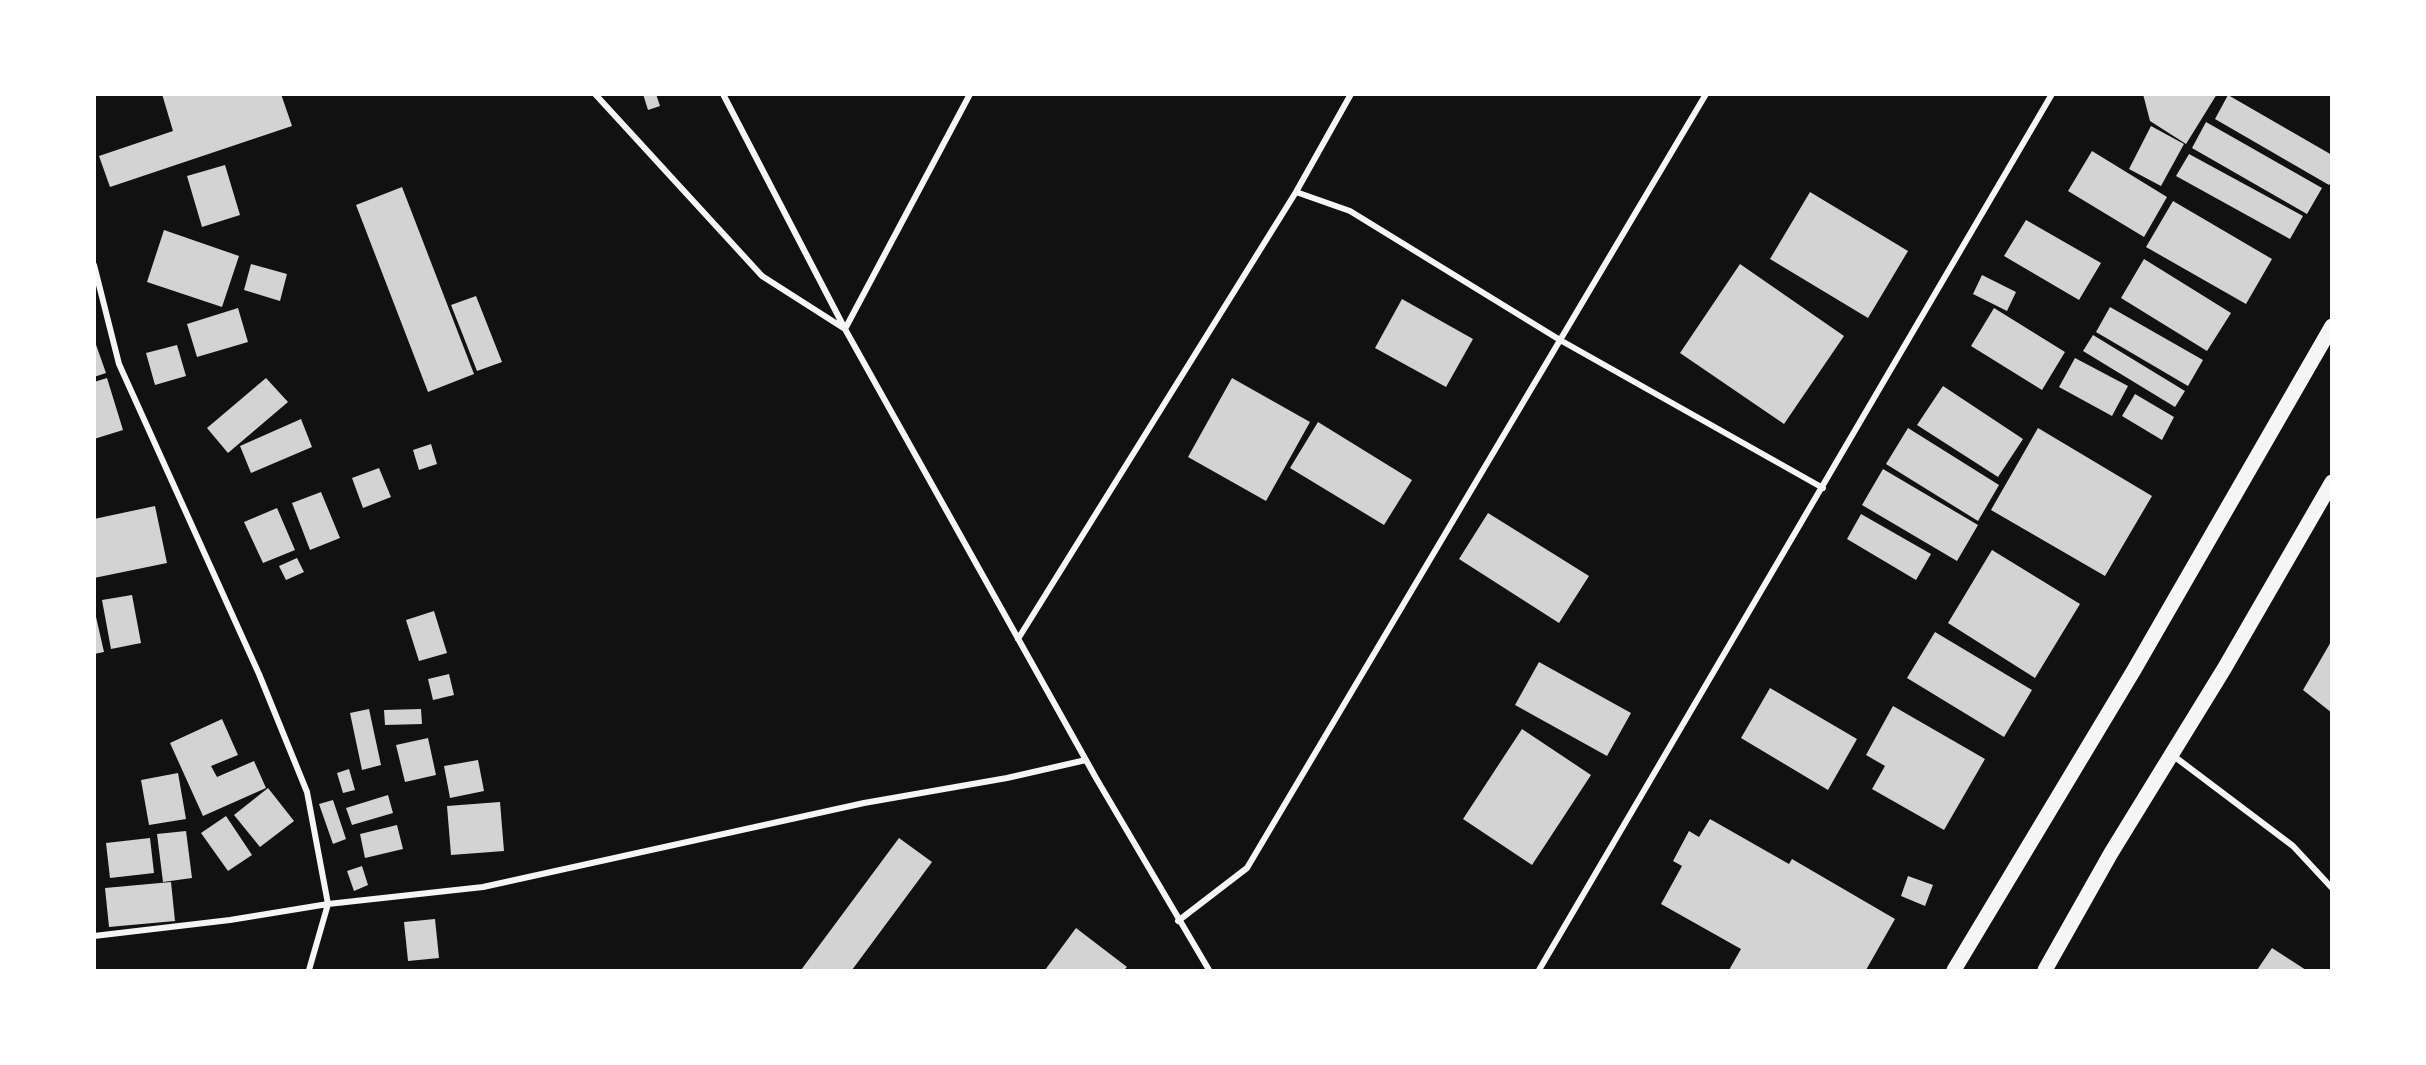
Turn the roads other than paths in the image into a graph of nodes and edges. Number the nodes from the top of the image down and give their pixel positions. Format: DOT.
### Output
graph roads {
  1 [pos="595,94"];
  2 [pos="723,94"];
  3 [pos="970,94"];
  4 [pos="1351,94"];
  5 [pos="1706,94"];
  6 [pos="2052,94"];
  7 [pos="1296,192"];
  8 [pos="94,265"];
  9 [pos="2331,326"];
  10 [pos="845,329"];
  11 [pos="1560,340"];
  12 [pos="2331,482"];
  13 [pos="1822,488"];
  14 [pos="1018,639"];
  15 [pos="2171,754"];
  16 [pos="1086,760"];
  17 [pos="2331,888"];
  18 [pos="328,904"];
  19 [pos="1178,921"];
  20 [pos="94,936"];
  21 [pos="309,970"];
  22 [pos="1209,970"];
  23 [pos="1539,970"];
  24 [pos="1954,970"];
  25 [pos="2045,970"];
  1 -- 10 [label="street"];
  2 -- 10 [label="street"];
  3 -- 10 [label="street"];
  4 -- 7 [label="street"];
  5 -- 11 [label="street"];
  6 -- 13 [label="street"];
  7 -- 11 [label="street"];
  7 -- 14 [label="street"];
  8 -- 18 [label="street"];
  9 -- 24 [label="main road"];
  10 -- 14 [label="street"];
  11 -- 13 [label="street"];
  11 -- 19 [label="street"];
  12 -- 15 [label="main road"];
  13 -- 23 [label="street"];
  14 -- 16 [label="street"];
  15 -- 17 [label="street"];
  15 -- 25 [label="main road"];
  16 -- 18 [label="street"];
  16 -- 19 [label="street"];
  18 -- 20 [label="street"];
  18 -- 21 [label="street"];
  19 -- 22 [label="street"];
}
